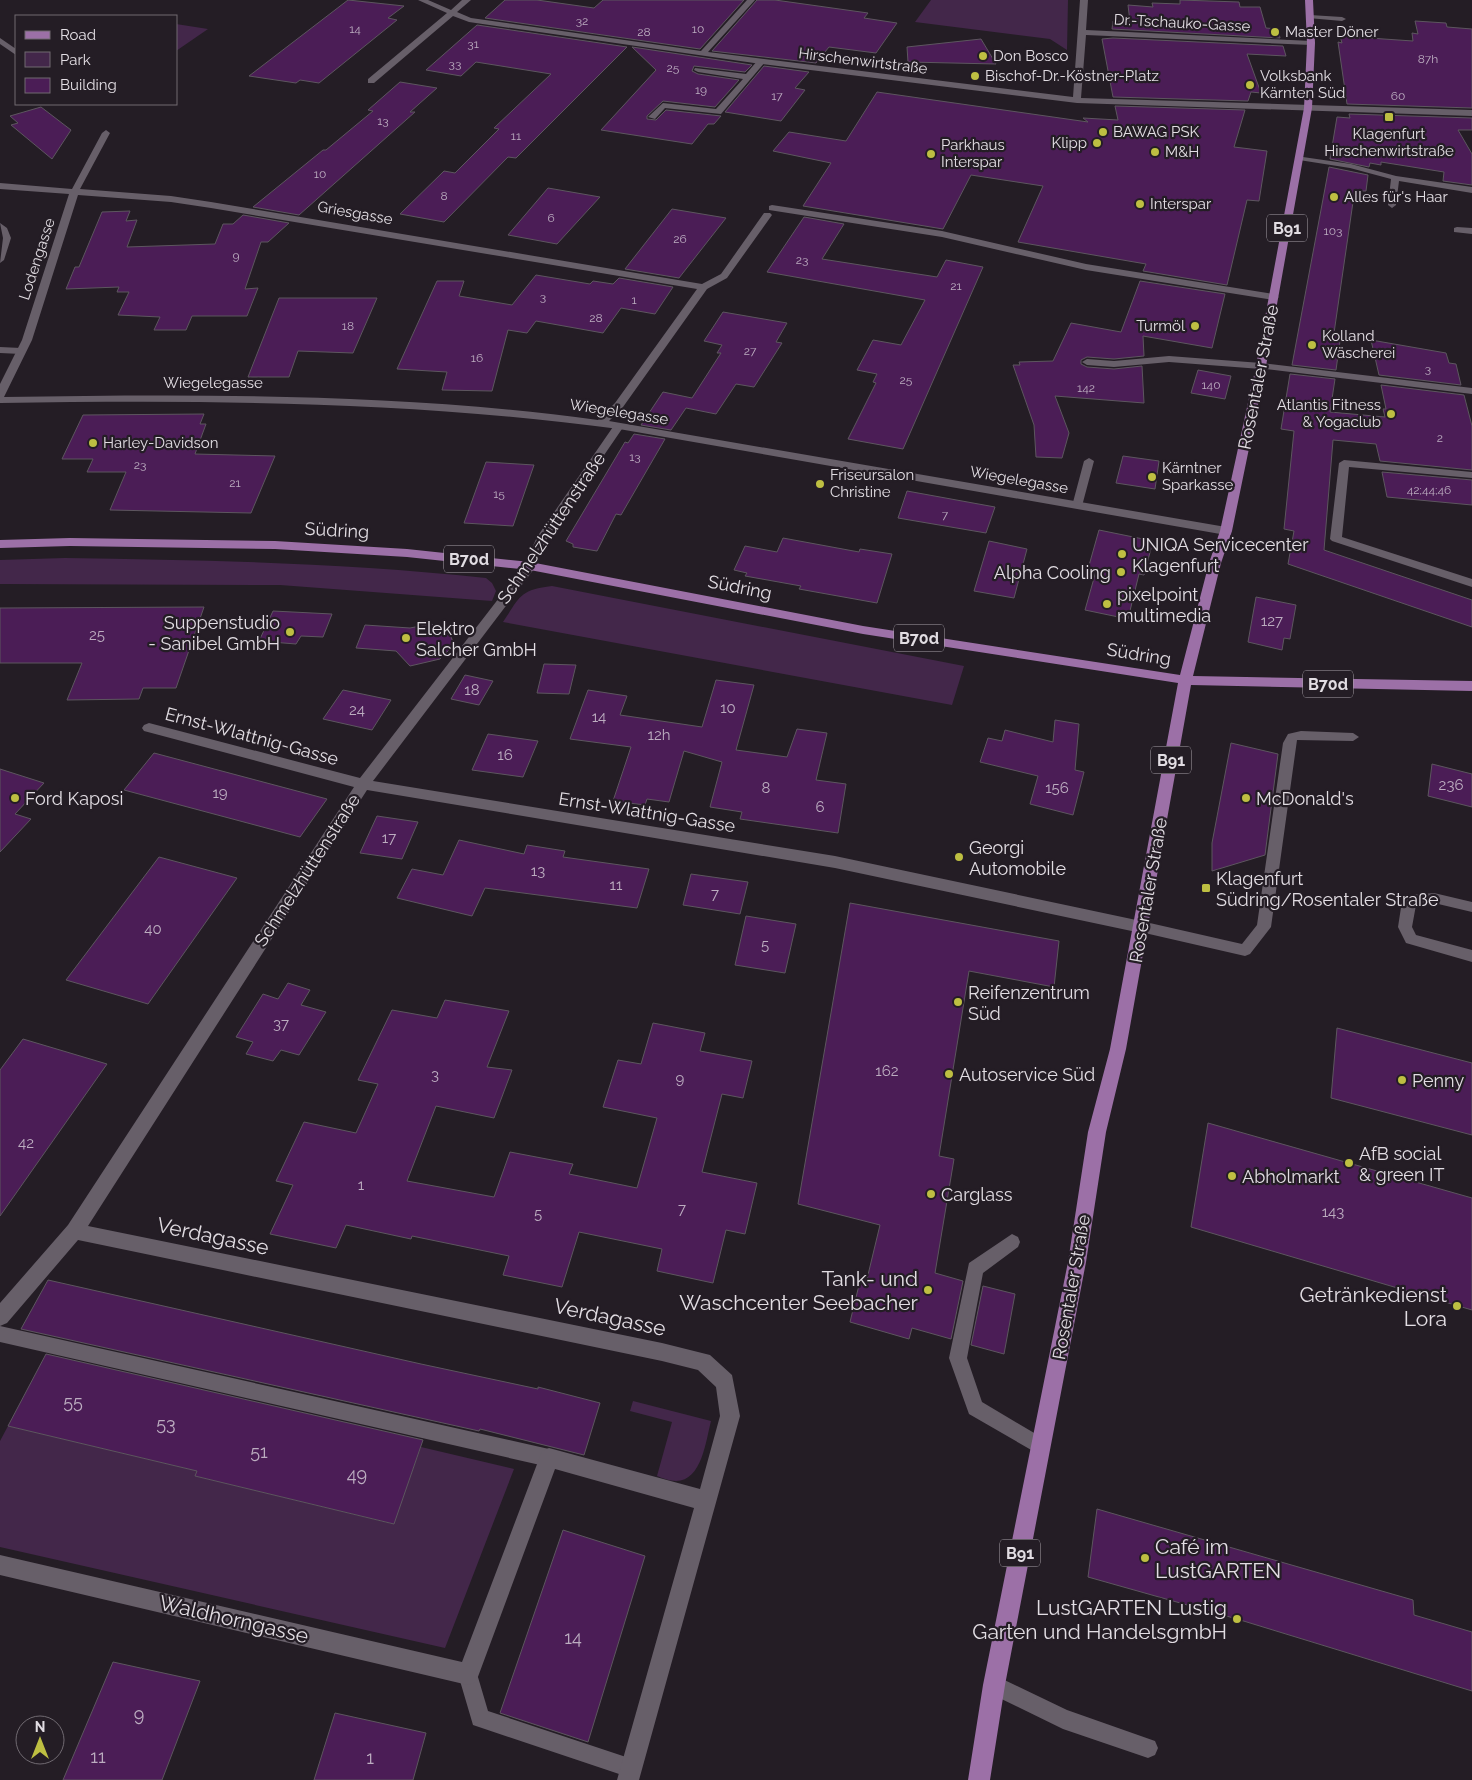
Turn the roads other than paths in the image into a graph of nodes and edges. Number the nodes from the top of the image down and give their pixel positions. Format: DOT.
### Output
graph roads {
  1 [pos="422,0"];
  2 [pos="467,0"];
  3 [pos="751,0"];
  4 [pos="1084,0"];
  5 [pos="1309,0"];
  6 [pos="451,14"];
  7 [pos="1310,17"];
  8 [pos="1342,19"];
  9 [pos="1082,32"];
  10 [pos="0,40"];
  11 [pos="1310,43"];
  12 [pos="15,51"];
  13 [pos="703,54"];
  14 [pos="760,62"];
  15 [pos="698,70"];
  16 [pos="748,77"];
  17 [pos="371,81"];
  18 [pos="1077,100"];
  19 [pos="1308,108"];
  20 [pos="1472,113"];
  21 [pos="652,117"];
  22 [pos="106,133"];
  23 [pos="1299,158"];
  24 [pos="1395,178"];
  25 [pos="0,186"];
  26 [pos="1472,190"];
  27 [pos="75,191"];
  28 [pos="1392,205"];
  29 [pos="770,211"];
  30 [pos="0,226"];
  31 [pos="1457,230"];
  32 [pos="1472,231"];
  33 [pos="0,260"];
  34 [pos="703,287"];
  35 [pos="1274,297"];
  36 [pos="0,350"];
  37 [pos="21,351"];
  38 [pos="1087,362"];
  39 [pos="1261,366"];
  40 [pos="1472,391"];
  41 [pos="0,395"];
  42 [pos="0,400"];
  43 [pos="601,423"];
  44 [pos="619,426"];
  45 [pos="1089,460"];
  46 [pos="1472,475"];
  47 [pos="1077,506"];
  48 [pos="1226,531"];
  49 [pos="0,544"];
  50 [pos="530,566"];
  51 [pos="1472,583"];
  52 [pos="1185,680"];
  53 [pos="1472,686"];
  54 [pos="149,728"];
  55 [pos="1353,737"];
  56 [pos="363,784"];
  57 [pos="1472,907"];
  58 [pos="1141,927"];
  59 [pos="1472,956"];
  60 [pos="74,1231"];
  61 [pos="1012,1242"];
  62 [pos="0,1317"];
  63 [pos="0,1334"];
  64 [pos="1040,1446"];
  65 [pos="549,1458"];
  66 [pos="707,1501"];
  67 [pos="0,1565"];
  68 [pos="468,1674"];
  69 [pos="994,1685"];
  70 [pos="1148,1748"];
  71 [pos="629,1774"];
  72 [pos="979,1780"];
  1 -- 6 [label="street, Hirschenwirtstraße"];
  2 -- 6 [label="street"];
  3 -- 13 [label="street"];
  4 -- 9 [label="street"];
  5 -- 7 [label="main road, Rosentaler Straße / B91"];
  6 -- 13 [label="street, Hirschenwirtstraße"];
  6 -- 17 [label="street"];
  7 -- 8 [label="lane"];
  7 -- 11 [label="main road, Rosentaler Straße / B91"];
  9 -- 11 [label="street, Dr.-Tschauko-Gasse"];
  9 -- 18 [label="street"];
  10 -- 12 [label="street"];
  11 -- 19 [label="main road, Rosentaler Straße / B91"];
  13 -- 14 [label="street, Hirschenwirtstraße"];
  14 -- 16 [label="lane"];
  14 -- 18 [label="street, Hirschenwirtstraße"];
  15 -- 16 [label="lane"];
  16 -- 21 [label="lane"];
  18 -- 19 [label="street, Hirschenwirtstraße"];
  19 -- 20 [label="street, Hirschenwirtstraße"];
  19 -- 23 [label="main road, Rosentaler Straße / B91"];
  22 -- 27 [label="street, Lodengasse"];
  23 -- 24 [label="lane"];
  23 -- 35 [label="main road, Rosentaler Straße / B91"];
  24 -- 26 [label="lane"];
  24 -- 28 [label="lane"];
  25 -- 27 [label="street, Griesgasse"];
  27 -- 34 [label="street, Griesgasse"];
  27 -- 37 [label="street, Lodengasse"];
  29 -- 34 [label="street"];
  29 -- 35 [label="lane"];
  30 -- 33 [label="lane"];
  31 -- 32 [label="lane"];
  34 -- 43 [label="street"];
  35 -- 39 [label="main road, Rosentaler Straße / B91"];
  36 -- 37 [label="lane"];
  37 -- 41 [label="street, Lodengasse"];
  38 -- 39 [label="lane"];
  39 -- 40 [label="street"];
  39 -- 48 [label="main road, Rosentaler Straße / B91"];
  42 -- 43 [label="street, Wiegelegasse"];
  43 -- 44 [label="street, Wiegelegasse"];
  44 -- 47 [label="street, Wiegelegasse"];
  44 -- 50 [label="lane, Schmelzhüttenstraße"];
  45 -- 47 [label="lane"];
  46 -- 51 [label="lane"];
  47 -- 48 [label="street, Wiegelegasse"];
  48 -- 52 [label="main road, Rosentaler Straße / B91"];
  49 -- 50 [label="main road, Südring / B70d"];
  50 -- 52 [label="main road, Südring / B70d"];
  50 -- 56 [label="street, Schmelzhüttenstraße"];
  52 -- 53 [label="main road, Südring / B70d"];
  52 -- 58 [label="main road, Rosentaler Straße / B91"];
  54 -- 56 [label="street, Ernst-Wlattnig-Gasse"];
  55 -- 58 [label="lane"];
  56 -- 58 [label="street, Ernst-Wlattnig-Gasse"];
  56 -- 60 [label="street, Schmelzhüttenstraße"];
  57 -- 59 [label="lane"];
  58 -- 64 [label="main road, Rosentaler Straße / B91"];
  60 -- 62 [label="street, Schmelzhüttenstraße"];
  60 -- 66 [label="street, Verdagasse"];
  61 -- 64 [label="lane"];
  63 -- 65 [label="lane"];
  64 -- 69 [label="main road, Rosentaler Straße / B91"];
  65 -- 66 [label="street"];
  65 -- 68 [label="street"];
  66 -- 71 [label="street, Verdagasse"];
  67 -- 68 [label="street, Waldhorngasse"];
  68 -- 71 [label="lane"];
  69 -- 70 [label="lane"];
  69 -- 72 [label="main road, Rosentaler Straße / B91"];
}
